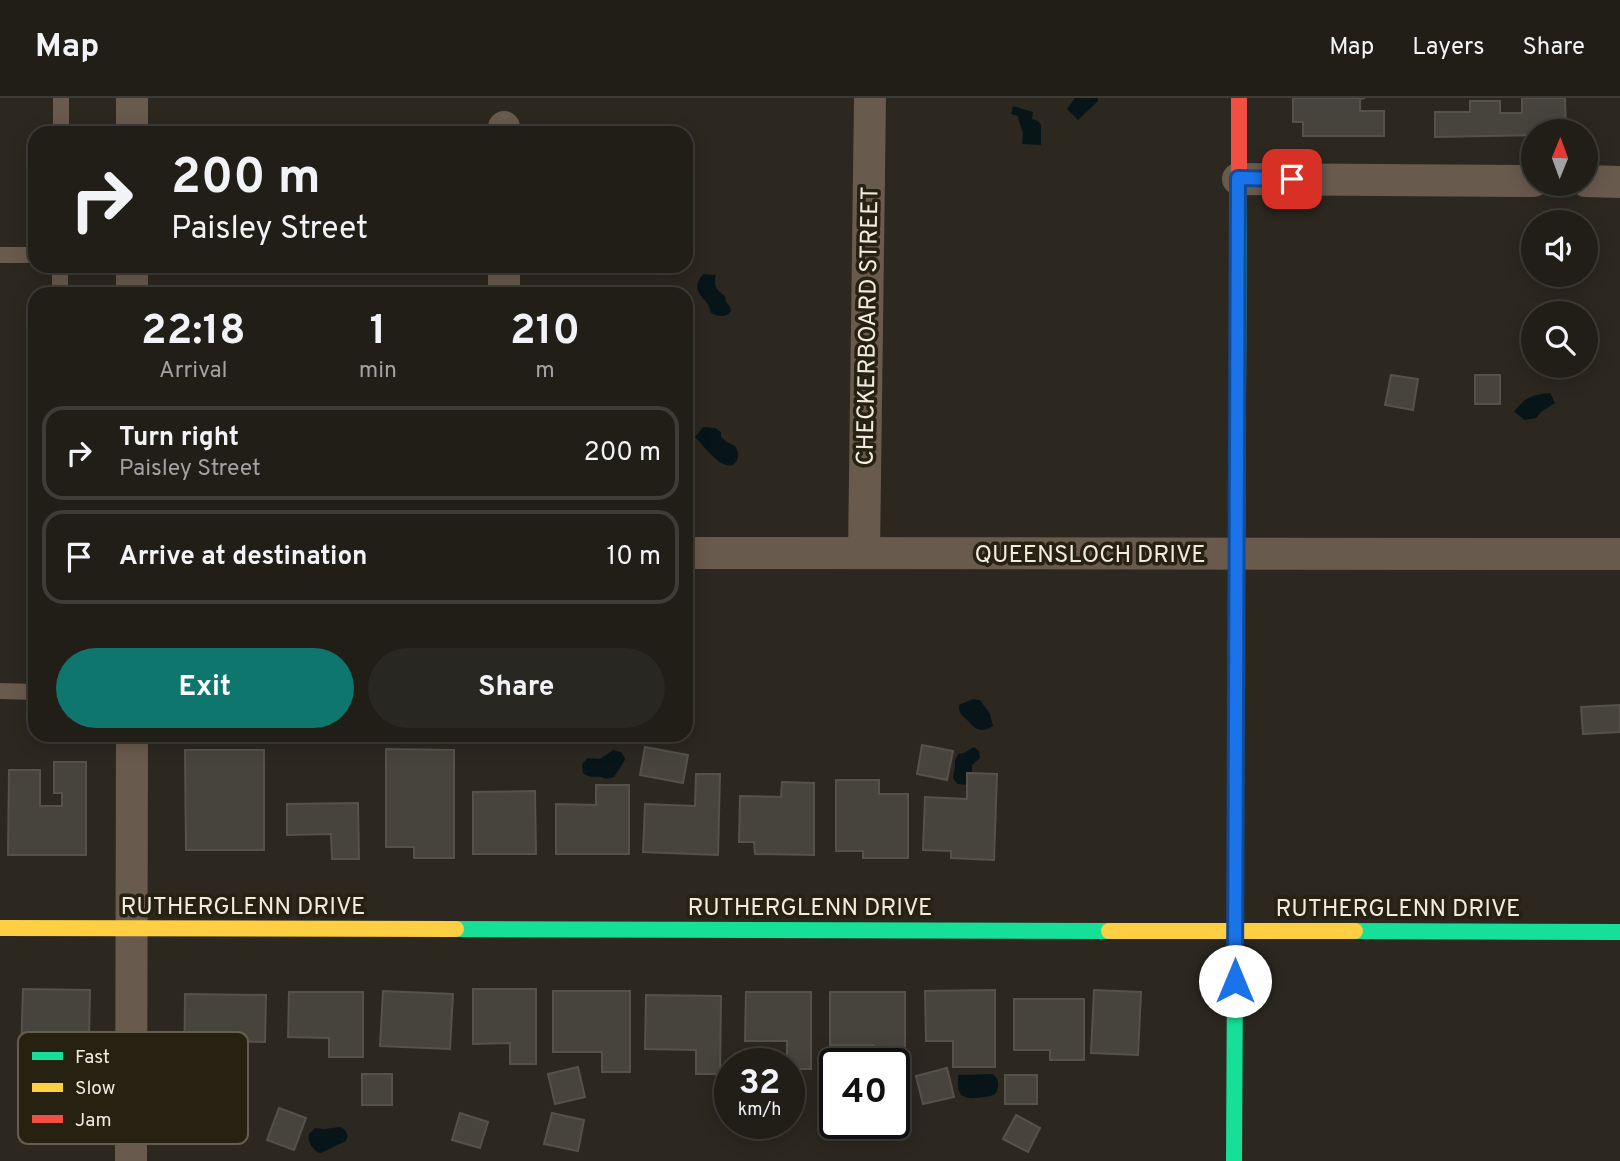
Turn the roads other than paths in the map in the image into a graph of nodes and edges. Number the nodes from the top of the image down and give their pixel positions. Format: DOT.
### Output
graph roads {
  1 [pos="61,98"];
  2 [pos="132,98"];
  3 [pos="870,98"];
  4 [pos="1239,98"];
  5 [pos="61,126"];
  6 [pos="132,126"];
  7 [pos="1238,178"];
  8 [pos="1521,181"];
  9 [pos="1598,181"];
  10 [pos="1620,182"];
  11 [pos="0,255"];
  12 [pos="28,255"];
  13 [pos="693,553"];
  14 [pos="864,553"];
  15 [pos="1236,554"];
  16 [pos="1620,554"];
  17 [pos="0,690"];
  18 [pos="28,691"];
  19 [pos="132,742"];
  20 [pos="0,928"];
  21 [pos="133,929"];
  22 [pos="1235,930"];
  23 [pos="1620,932"];
  24 [pos="132,1032"];
  25 [pos="1234,1161"];
  1 -- 5 [label="lane"];
  2 -- 6 [label="street"];
  3 -- 14 [label="street, CHECKERBOARD STREET"];
  4 -- 7 [label="street"];
  7 -- 8 [label="street"];
  7 -- 15 [label="street"];
  9 -- 10 [label="street"];
  11 -- 12 [label="lane"];
  13 -- 14 [label="street, QUEENSLOCH DRIVE"];
  14 -- 15 [label="street, QUEENSLOCH DRIVE"];
  15 -- 16 [label="street, QUEENSLOCH DRIVE"];
  15 -- 22 [label="street"];
  17 -- 18 [label="lane"];
  19 -- 21 [label="street"];
  20 -- 21 [label="street, RUTHERGLENN DRIVE"];
  21 -- 22 [label="street, RUTHERGLENN DRIVE"];
  21 -- 24 [label="street"];
  22 -- 23 [label="street, RUTHERGLENN DRIVE"];
  22 -- 25 [label="street"];
}
